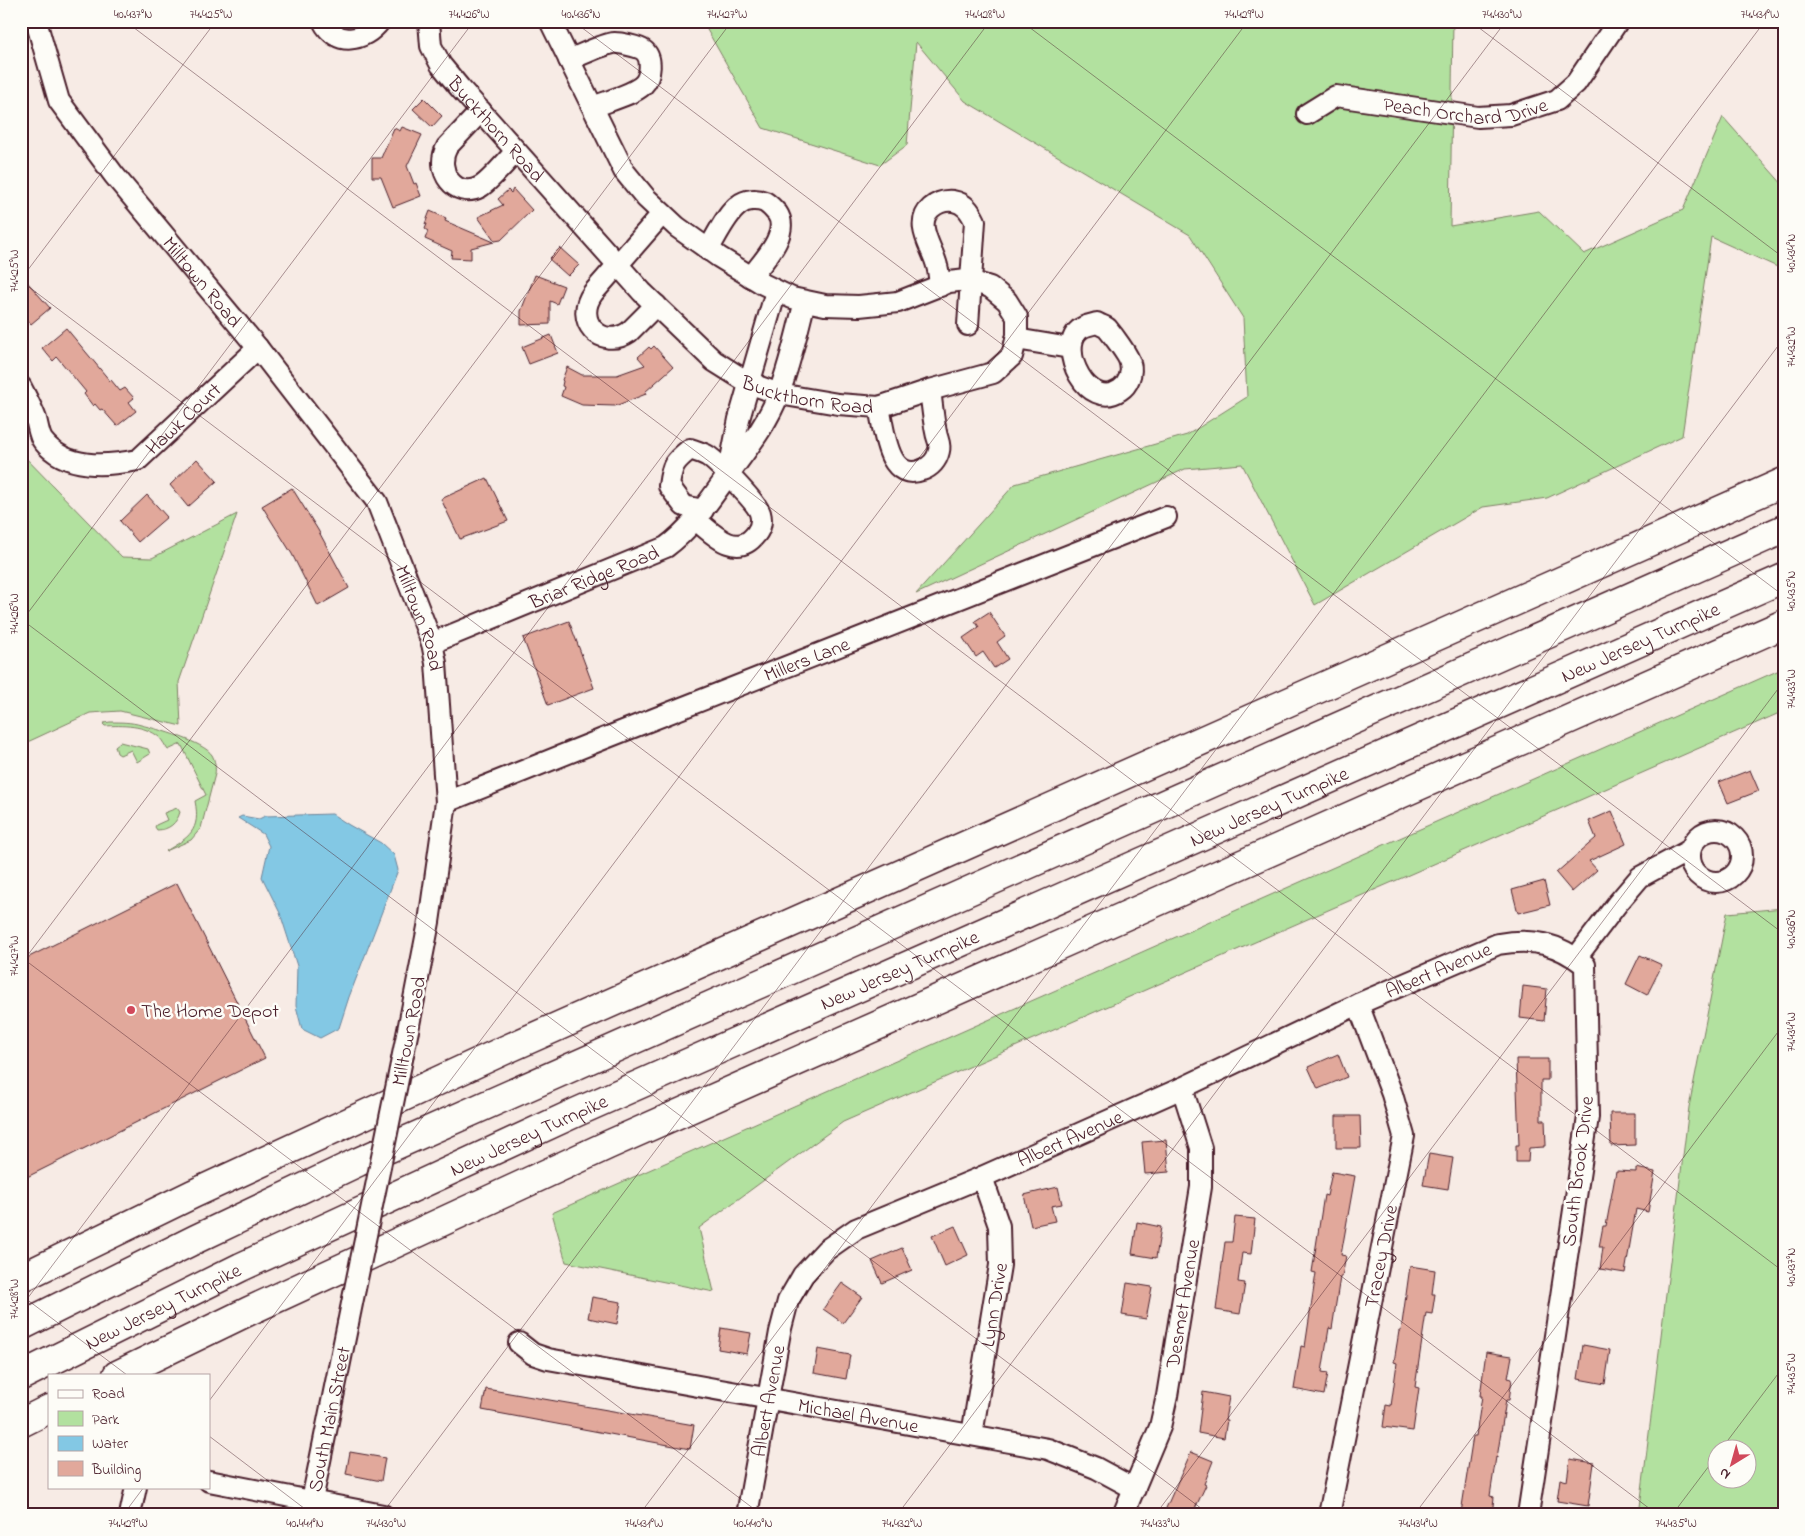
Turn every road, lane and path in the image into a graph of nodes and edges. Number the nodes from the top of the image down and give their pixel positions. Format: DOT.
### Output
graph roads {
  1 [pos="36,21"];
  2 [pos="323,21"];
  3 [pos="380,21"];
  4 [pos="550,21"];
  5 [pos="1618,21"];
  6 [pos="424,23"];
  7 [pos="569,60"];
  8 [pos="593,107"];
  9 [pos="481,111"];
  10 [pos="1307,114"];
  11 [pos="516,151"];
  12 [pos="662,214"];
  13 [pos="708,250"];
  14 [pos="618,265"];
  15 [pos="751,277"];
  16 [pos="970,281"];
  17 [pos="940,286"];
  18 [pos="776,291"];
  19 [pos="805,301"];
  20 [pos="656,305"];
  21 [pos="968,325"];
  22 [pos="1016,339"];
  23 [pos="258,348"];
  24 [pos="1070,348"];
  25 [pos="749,383"];
  26 [pos="21,387"];
  27 [pos="930,390"];
  28 [pos="779,394"];
  29 [pos="879,407"];
  30 [pos="728,474"];
  31 [pos="1784,482"];
  32 [pos="699,515"];
  33 [pos="1166,517"];
  34 [pos="1784,529"];
  35 [pos="1784,578"];
  36 [pos="1784,624"];
  37 [pos="432,643"];
  38 [pos="446,802"];
  39 [pos="1690,850"];
  40 [pos="1576,958"];
  41 [pos="1358,1004"];
  42 [pos="1182,1088"];
  43 [pos="982,1176"];
  44 [pos="21,1278"];
  45 [pos="348,1323"];
  46 [pos="21,1326"];
  47 [pos="519,1343"];
  48 [pos="119,1374"];
  49 [pos="21,1376"];
  50 [pos="769,1398"];
  51 [pos="48,1410"];
  52 [pos="21,1423"];
  53 [pos="972,1435"];
  54 [pos="210,1481"];
  55 [pos="136,1488"];
  56 [pos="1134,1489"];
  57 [pos="310,1508"];
  58 [pos="130,1515"];
  59 [pos="383,1515"];
  60 [pos="746,1515"];
  61 [pos="1123,1515"];
  62 [pos="1329,1515"];
  63 [pos="1528,1515"];
  1 -- 23 [label="street, Milltown Road"];
  2 -- 3 [label="street"];
  4 -- 7 [label="street, Buckthorn Road"];
  5 -- 10 [label="street, Peach Orchard Drive"];
  6 -- 9 [label="street, Buckthorn Road"];
  7 -- 8 [label="street, Buckthorn Road"];
  7 -- 8 [label="street"];
  8 -- 12 [label="street, Buckthorn Road"];
  9 -- 11 [label="street, Buckthorn Road"];
  9 -- 11 [label="street"];
  11 -- 14 [label="street, Buckthorn Road"];
  12 -- 13 [label="street, Buckthorn Road"];
  12 -- 14 [label="street"];
  13 -- 15 [label="street, Buckthorn Road"];
  13 -- 15 [label="street"];
  14 -- 20 [label="street, Buckthorn Road"];
  14 -- 20 [label="street"];
  15 -- 18 [label="street, Buckthorn Road"];
  16 -- 17 [label="street, Buckthorn Road"];
  16 -- 17 [label="street"];
  16 -- 21 [label="street"];
  16 -- 22 [label="street, Buckthorn Road"];
  17 -- 19 [label="street, Buckthorn Road"];
  18 -- 19 [label="street, Buckthorn Road"];
  18 -- 25 [label="street, Briar Ridge Road"];
  19 -- 28 [label="street, Briar Ridge Road"];
  20 -- 25 [label="street, Buckthorn Road"];
  22 -- 24 [label="street"];
  22 -- 27 [label="street, Buckthorn Road"];
  23 -- 26 [label="street, Hawk Court"];
  23 -- 37 [label="street, Milltown Road"];
  25 -- 28 [label="street, Buckthorn Road"];
  25 -- 30 [label="street, Briar Ridge Road"];
  27 -- 29 [label="street, Buckthorn Road"];
  27 -- 29 [label="street"];
  28 -- 29 [label="street, Buckthorn Road"];
  28 -- 30 [label="street, Briar Ridge Road"];
  30 -- 32 [label="street, Briar Ridge Road"];
  30 -- 32 [label="street"];
  30 -- 32 [label="street"];
  31 -- 44 [label="highway"];
  32 -- 37 [label="street, Briar Ridge Road"];
  33 -- 38 [label="street, Millers Lane"];
  34 -- 46 [label="highway"];
  35 -- 49 [label="highway, New Jersey Turnpike"];
  36 -- 48 [label="highway, New Jersey Turnpike"];
  37 -- 38 [label="street, Milltown Road"];
  38 -- 45 [label="street, Milltown Road, bridge"];
  39 -- 40 [label="street"];
  40 -- 41 [label="street, Albert Avenue"];
  40 -- 63 [label="street, South Brook Drive"];
  41 -- 42 [label="street, Albert Avenue"];
  41 -- 62 [label="street, Tracey Drive"];
  42 -- 43 [label="street, Albert Avenue"];
  42 -- 56 [label="street, Desmet Avenue"];
  43 -- 50 [label="street, Albert Avenue"];
  43 -- 53 [label="street, Lynn Drive"];
  45 -- 57 [label="street, South Main Street"];
  47 -- 50 [label="street, Michael Avenue"];
  50 -- 53 [label="street, Michael Avenue"];
  50 -- 60 [label="street, Albert Avenue"];
  51 -- 52 [label="highway"];
  53 -- 56 [label="street, Michael Avenue"];
  54 -- 57 [label="street"];
  55 -- 58 [label="street"];
  56 -- 61 [label="street, Desmet Avenue"];
  57 -- 59 [label="street"];
}
